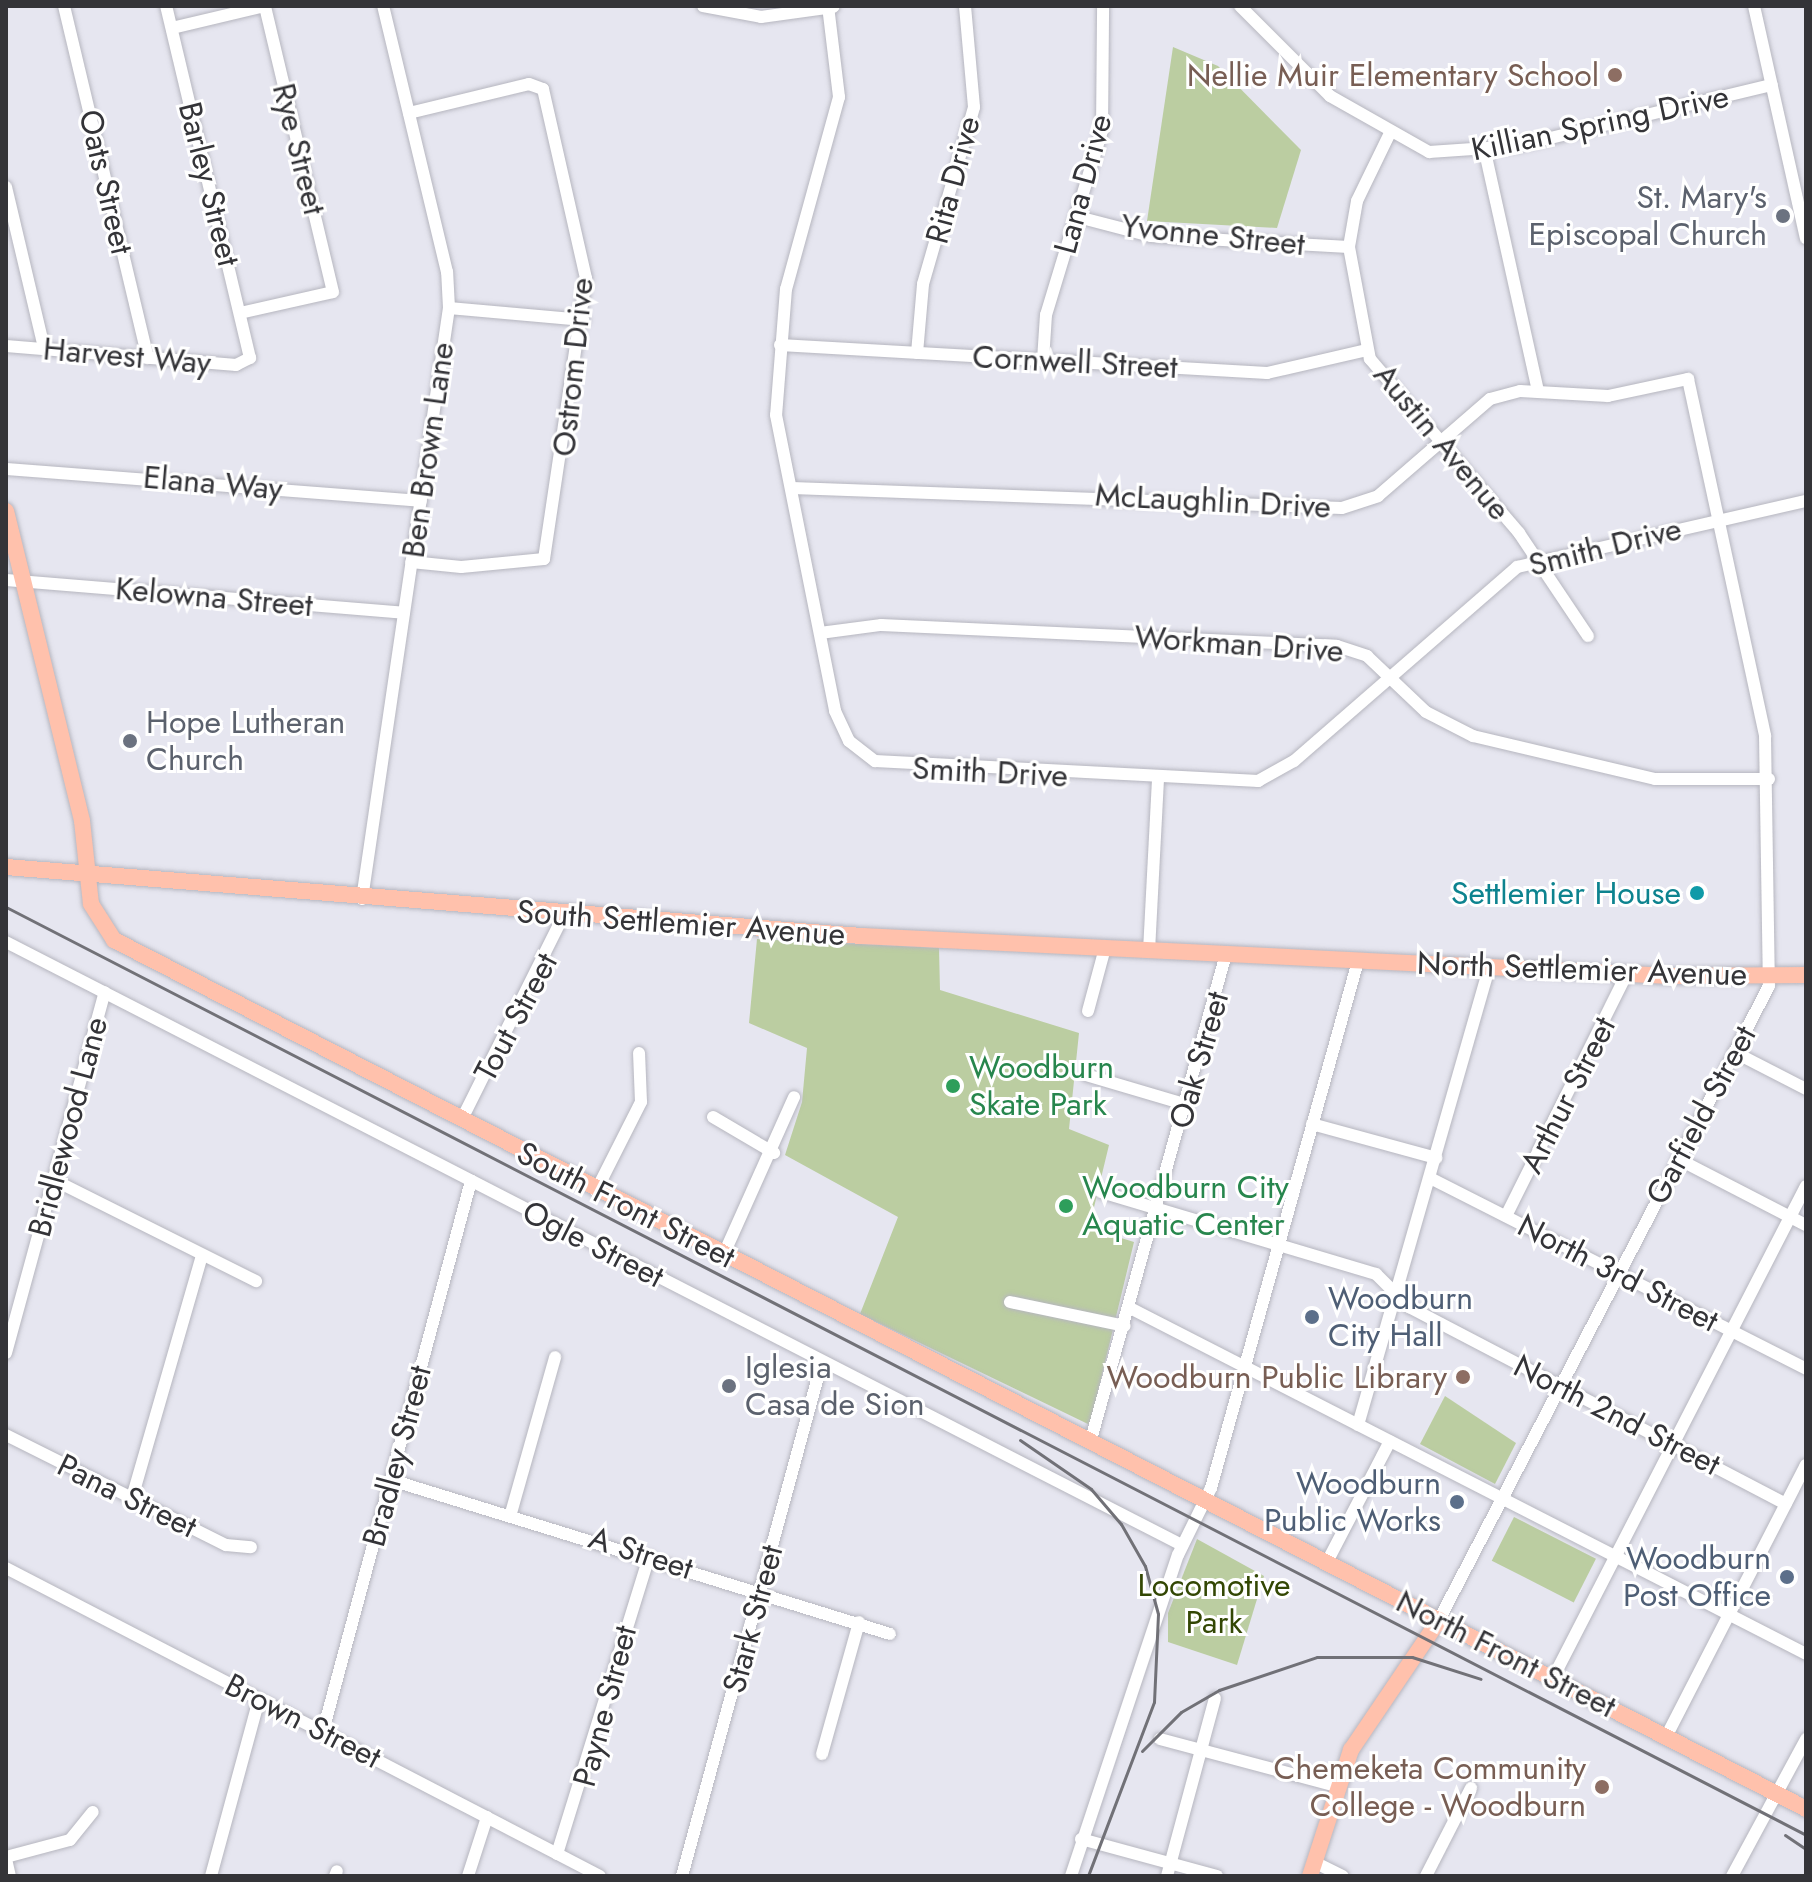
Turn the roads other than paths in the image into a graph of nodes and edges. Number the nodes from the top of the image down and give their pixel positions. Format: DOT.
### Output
graph roads {
  1 [pos="64,6"];
  2 [pos="166,6"];
  3 [pos="265,6"];
  4 [pos="383,6"];
  5 [pos="703,6"];
  6 [pos="965,6"];
  7 [pos="1103,6"];
  8 [pos="1240,6"];
  9 [pos="1754,6"];
  10 [pos="831,7"];
  11 [pos="172,28"];
  12 [pos="1772,85"];
  13 [pos="409,113"];
  14 [pos="1389,135"];
  15 [pos="1485,152"];
  16 [pos="6,187"];
  17 [pos="1078,217"];
  18 [pos="1806,238"];
  19 [pos="1349,247"];
  20 [pos="449,308"];
  21 [pos="240,313"];
  22 [pos="583,320"];
  23 [pos="780,345"];
  24 [pos="6,346"];
  25 [pos="44,348"];
  26 [pos="1367,350"];
  27 [pos="917,353"];
  28 [pos="148,358"];
  29 [pos="1043,360"];
  30 [pos="248,362"];
  31 [pos="1688,379"];
  32 [pos="1538,391"];
  33 [pos="1438,443"];
  34 [pos="6,469"];
  35 [pos="792,488"];
  36 [pos="421,501"];
  37 [pos="1806,501"];
  38 [pos="6,511"];
  39 [pos="1719,520"];
  40 [pos="1538,560"];
  41 [pos="411,562"];
  42 [pos="6,580"];
  43 [pos="23,581"];
  44 [pos="404,613"];
  45 [pos="820,633"];
  46 [pos="1588,636"];
  47 [pos="1389,677"];
  48 [pos="1769,779"];
  49 [pos="1158,781"];
  50 [pos="6,867"];
  51 [pos="88,875"];
  52 [pos="362,899"];
  53 [pos="564,914"];
  54 [pos="6,942"];
  55 [pos="1105,948"];
  56 [pos="1149,951"];
  57 [pos="1226,954"];
  58 [pos="1358,961"];
  59 [pos="1490,965"];
  60 [pos="1627,973"];
  61 [pos="1771,975"];
  62 [pos="1806,975"];
  63 [pos="105,992"];
  64 [pos="1088,1011"];
  65 [pos="1734,1052"];
  66 [pos="639,1053"];
  67 [pos="1086,1075"];
  68 [pos="1806,1089"];
  69 [pos="794,1097"];
  70 [pos="1187,1105"];
  71 [pos="713,1117"];
  72 [pos="462,1119"];
  73 [pos="1312,1124"];
  74 [pos="774,1153"];
  75 [pos="1436,1158"];
  76 [pos="1678,1159"];
  77 [pos="1430,1178"];
  78 [pos="54,1180"];
  79 [pos="471,1181"];
  80 [pos="1806,1186"];
  81 [pos="596,1191"];
  82 [pos="1101,1192"];
  83 [pos="1156,1210"];
  84 [pos="1506,1216"];
  85 [pos="1790,1217"];
  86 [pos="1806,1225"];
  87 [pos="1279,1245"];
  88 [pos="202,1255"];
  89 [pos="723,1256"];
  90 [pos="1618,1272"];
  91 [pos="256,1281"];
  92 [pos="1397,1295"];
  93 [pos="1010,1302"];
  94 [pos="12,1306"];
  95 [pos="1130,1308"];
  96 [pos="1125,1326"];
  97 [pos="1732,1331"];
  98 [pos="6,1353"];
  99 [pos="555,1357"];
  100 [pos="822,1362"];
  101 [pos="1245,1366"];
  102 [pos="1806,1369"];
  103 [pos="1562,1386"];
  104 [pos="1358,1425"];
  105 [pos="6,1435"];
  106 [pos="1390,1441"];
  107 [pos="1090,1443"];
  108 [pos="1674,1443"];
  109 [pos="1806,1465"];
  110 [pos="391,1480"];
  111 [pos="132,1498"];
  112 [pos="1503,1498"];
  113 [pos="1205,1501"];
  114 [pos="1786,1504"];
  115 [pos="511,1513"];
  116 [pos="1182,1545"];
  117 [pos="251,1547"];
  118 [pos="649,1557"];
  119 [pos="1617,1557"];
  120 [pos="1327,1562"];
  121 [pos="6,1568"];
  122 [pos="761,1591"];
  123 [pos="1729,1614"];
  124 [pos="1439,1620"];
  125 [pos="859,1622"];
  126 [pos="890,1634"];
  127 [pos="1806,1654"];
  128 [pos="1553,1678"];
  129 [pos="1215,1698"];
  130 [pos="259,1699"];
  131 [pos="323,1731"];
  132 [pos="1666,1737"];
  133 [pos="1160,1739"];
  134 [pos="1806,1739"];
  135 [pos="1202,1751"];
  136 [pos="822,1754"];
  137 [pos="1337,1786"];
  138 [pos="1471,1788"];
  139 [pos="1778,1794"];
  140 [pos="1806,1809"];
  141 [pos="93,1812"];
  142 [pos="487,1817"];
  143 [pos="1081,1839"];
  144 [pos="557,1854"];
  145 [pos="6,1858"];
  146 [pos="1312,1869"];
  147 [pos="1169,1870"];
  148 [pos="10,1876"];
  149 [pos="211,1876"];
  150 [pos="468,1876"];
  151 [pos="600,1876"];
  152 [pos="682,1876"];
  153 [pos="1071,1876"];
  154 [pos="1217,1876"];
  155 [pos="1343,1876"];
  156 [pos="1426,1876"];
  157 [pos="1732,1876"];
  1 -- 28 [label="street, Oats Street"];
  2 -- 11 [label="street, Barley Street"];
  3 -- 11 [label="street"];
  3 -- 21 [label="street, Rye Street"];
  4 -- 13 [label="street, Ben Brown Lane"];
  5 -- 10 [label="street"];
  6 -- 27 [label="street, Rita Drive"];
  7 -- 17 [label="street, Lana Drive"];
  8 -- 14 [label="street, Killian Spring Drive"];
  9 -- 12 [label="street"];
  10 -- 23 [label="street, Smith Drive"];
  11 -- 21 [label="street, Barley Street"];
  12 -- 15 [label="street, Killian Spring Drive"];
  12 -- 18 [label="street"];
  13 -- 20 [label="street, Ben Brown Lane"];
  13 -- 22 [label="street, Ostrom Drive"];
  14 -- 15 [label="street, Killian Spring Drive"];
  14 -- 19 [label="street, Austin Avenue"];
  15 -- 32 [label="street"];
  16 -- 25 [label="street"];
  17 -- 19 [label="street, Yvonne Street"];
  17 -- 29 [label="street, Lana Drive"];
  19 -- 26 [label="street, Austin Avenue"];
  20 -- 22 [label="street"];
  20 -- 36 [label="street, Ben Brown Lane"];
  21 -- 30 [label="street, Barley Street"];
  22 -- 41 [label="street, Ostrom Drive"];
  23 -- 27 [label="street, Cornwell Street"];
  23 -- 35 [label="street, Smith Drive"];
  24 -- 25 [label="street, Harvest Way"];
  25 -- 28 [label="street, Harvest Way"];
  26 -- 29 [label="street, Cornwell Street"];
  26 -- 33 [label="street, Austin Avenue"];
  27 -- 29 [label="street, Cornwell Street"];
  28 -- 30 [label="street, Harvest Way"];
  31 -- 32 [label="street, McLaughlin Drive"];
  31 -- 39 [label="street, Garfield Street"];
  32 -- 33 [label="street, McLaughlin Drive"];
  33 -- 35 [label="street, McLaughlin Drive"];
  33 -- 40 [label="street, Austin Avenue"];
  34 -- 36 [label="street, Elana Way"];
  35 -- 45 [label="street, Smith Drive"];
  36 -- 41 [label="street, Ben Brown Lane"];
  37 -- 39 [label="street, Smith Drive"];
  38 -- 43 [label="main road, South Front Street"];
  39 -- 40 [label="street, Smith Drive"];
  39 -- 48 [label="street, Garfield Street"];
  40 -- 46 [label="street, Austin Avenue"];
  40 -- 47 [label="street, Smith Drive"];
  41 -- 44 [label="street, Ben Brown Lane"];
  42 -- 43 [label="street, Kelowna Street"];
  43 -- 44 [label="street, Kelowna Street"];
  43 -- 51 [label="main road, South Front Street"];
  44 -- 52 [label="street, Ben Brown Lane"];
  45 -- 47 [label="street, Workman Drive"];
  45 -- 49 [label="street, Smith Drive"];
  47 -- 48 [label="street, Workman Drive"];
  47 -- 49 [label="street, Smith Drive"];
  48 -- 61 [label="street, Garfield Street"];
  49 -- 56 [label="street"];
  50 -- 51 [label="main road, South Settlemier Avenue"];
  51 -- 52 [label="main road, South Settlemier Avenue"];
  51 -- 72 [label="main road, South Front Street"];
  52 -- 53 [label="main road, South Settlemier Avenue"];
  53 -- 55 [label="main road, South Settlemier Avenue"];
  53 -- 72 [label="street, Tout Street"];
  54 -- 63 [label="street, Ogle Street"];
  55 -- 56 [label="main road, South Settlemier Avenue"];
  55 -- 64 [label="street"];
  56 -- 57 [label="main road, South Settlemier Avenue"];
  57 -- 58 [label="main road, South Settlemier Avenue"];
  57 -- 70 [label="street, Oak Street"];
  58 -- 59 [label="main road, North Settlemier Avenue"];
  58 -- 73 [label="street"];
  59 -- 60 [label="main road, North Settlemier Avenue"];
  59 -- 75 [label="street"];
  60 -- 61 [label="main road, North Settlemier Avenue"];
  60 -- 84 [label="street, Arthur Street"];
  61 -- 62 [label="main road, North Settlemier Avenue"];
  61 -- 65 [label="street, Garfield Street"];
  63 -- 78 [label="street, Bridlewood Lane"];
  63 -- 79 [label="street, Ogle Street"];
  65 -- 68 [label="street"];
  65 -- 76 [label="street, Garfield Street"];
  66 -- 81 [label="street"];
  67 -- 70 [label="street"];
  69 -- 74 [label="street"];
  70 -- 83 [label="street, Oak Street"];
  71 -- 74 [label="street"];
  72 -- 81 [label="main road, South Front Street"];
  73 -- 75 [label="street"];
  73 -- 87 [label="street"];
  74 -- 89 [label="street"];
  75 -- 77 [label="street"];
  76 -- 85 [label="street"];
  76 -- 90 [label="street, Garfield Street"];
  77 -- 84 [label="street, North 3rd Street"];
  77 -- 92 [label="street"];
  78 -- 88 [label="street"];
  78 -- 94 [label="street, Bridlewood Lane"];
  79 -- 100 [label="street, Ogle Street"];
  79 -- 110 [label="street, Bradley Street"];
  80 -- 85 [label="street"];
  81 -- 89 [label="main road, South Front Street"];
  82 -- 83 [label="street, North 2nd Street"];
  83 -- 87 [label="street, North 2nd Street"];
  83 -- 95 [label="street, Oak Street"];
  84 -- 90 [label="street, North 3rd Street"];
  85 -- 86 [label="street"];
  85 -- 97 [label="street"];
  87 -- 92 [label="street, North 2nd Street"];
  87 -- 101 [label="street"];
  88 -- 91 [label="street"];
  88 -- 111 [label="street"];
  89 -- 107 [label="main road, South Front Street"];
  90 -- 97 [label="street, North 3rd Street"];
  90 -- 103 [label="street, Garfield Street"];
  92 -- 103 [label="street, North 2nd Street"];
  92 -- 104 [label="street"];
  93 -- 96 [label="street"];
  94 -- 98 [label="street, Bridlewood Lane"];
  95 -- 96 [label="street, Oak Street"];
  95 -- 101 [label="street"];
  96 -- 107 [label="street, Oak Street"];
  97 -- 102 [label="street, North 3rd Street"];
  97 -- 108 [label="street"];
  99 -- 115 [label="street"];
  100 -- 116 [label="street, Ogle Street"];
  100 -- 122 [label="street, Stark Street"];
  101 -- 104 [label="street"];
  101 -- 113 [label="street"];
  103 -- 108 [label="street, North 2nd Street"];
  103 -- 112 [label="street, Garfield Street"];
  104 -- 106 [label="street"];
  105 -- 111 [label="street, Pana Street"];
  106 -- 112 [label="street"];
  106 -- 120 [label="street"];
  107 -- 113 [label="main road, South Front Street"];
  108 -- 114 [label="street, North 2nd Street"];
  108 -- 119 [label="street"];
  109 -- 114 [label="street"];
  110 -- 115 [label="street, A Street"];
  110 -- 131 [label="street, Bradley Street"];
  111 -- 117 [label="street, Pana Street"];
  112 -- 119 [label="street"];
  112 -- 124 [label="street, Garfield Street"];
  113 -- 116 [label="street"];
  113 -- 120 [label="main road, North Front Street"];
  114 -- 123 [label="street"];
  115 -- 118 [label="street, A Street"];
  116 -- 143 [label="street"];
  118 -- 122 [label="street, A Street"];
  118 -- 144 [label="street, Payne Street"];
  119 -- 123 [label="street"];
  119 -- 128 [label="street"];
  120 -- 124 [label="main road, North Front Street"];
  121 -- 130 [label="street, Brown Street"];
  122 -- 125 [label="street, A Street"];
  122 -- 152 [label="street, Stark Street"];
  123 -- 127 [label="street"];
  123 -- 132 [label="street"];
  124 -- 128 [label="main road, North Front Street"];
  124 -- 137 [label="main road"];
  125 -- 126 [label="street, A Street"];
  125 -- 136 [label="street"];
  128 -- 132 [label="main road, North Front Street"];
  129 -- 135 [label="street"];
  130 -- 131 [label="street, Brown Street"];
  130 -- 149 [label="street"];
  131 -- 142 [label="street, Brown Street"];
  132 -- 139 [label="main road, North Front Street"];
  133 -- 135 [label="street"];
  134 -- 139 [label="street"];
  135 -- 137 [label="street"];
  135 -- 147 [label="street"];
  137 -- 146 [label="main road"];
  138 -- 156 [label="street"];
  139 -- 140 [label="main road, North Front Street"];
  139 -- 157 [label="street"];
  141 -- 145 [label="street"];
  142 -- 144 [label="street, Brown Street"];
  142 -- 150 [label="street"];
  143 -- 147 [label="street"];
  143 -- 153 [label="street"];
  144 -- 151 [label="street, Brown Street"];
  145 -- 148 [label="street"];
  146 -- 155 [label="street"];
  147 -- 154 [label="street"];
}
